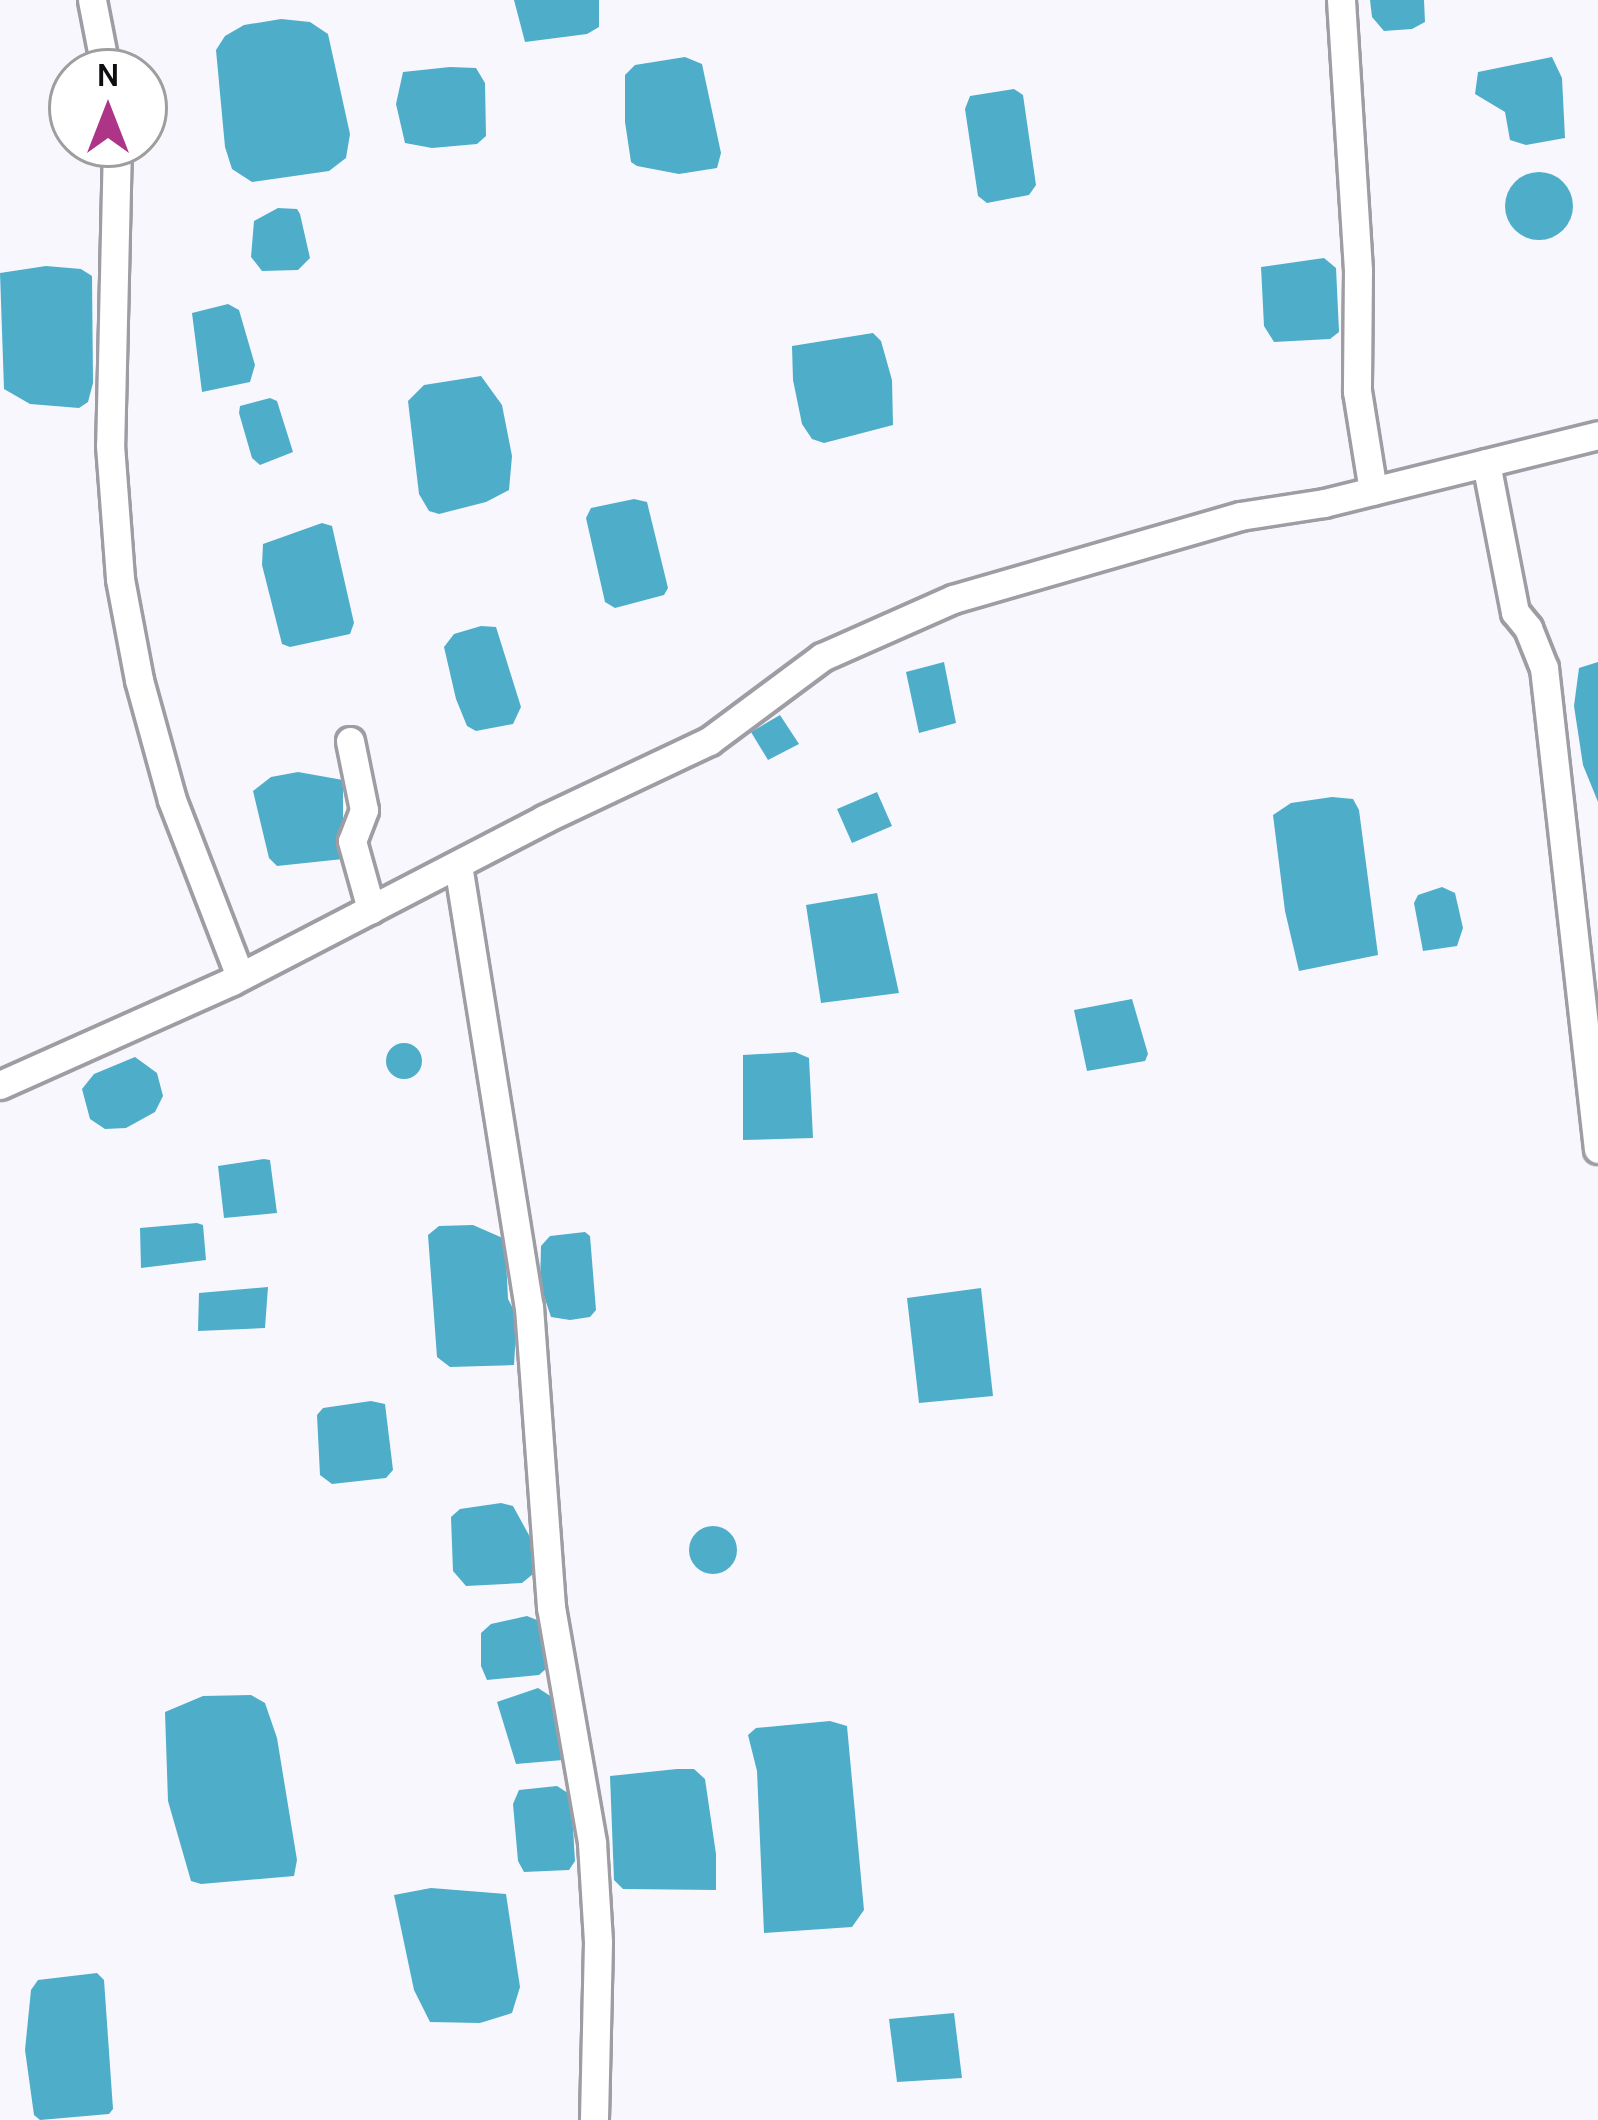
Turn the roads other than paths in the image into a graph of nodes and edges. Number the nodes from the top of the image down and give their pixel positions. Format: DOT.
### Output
graph roads {
  1 [pos="92,0"];
  2 [pos="1341,0"];
  3 [pos="101,48"];
  4 [pos="116,168"];
  5 [pos="1598,435"];
  6 [pos="1486,463"];
  7 [pos="1373,491"];
  8 [pos="350,741"];
  9 [pos="458,865"];
  10 [pos="371,909"];
  11 [pos="241,976"];
  12 [pos="0,1085"];
  13 [pos="1598,1149"];
  14 [pos="594,2120"];
  1 -- 3 [label="street"];
  2 -- 7 [label="street"];
  4 -- 11 [label="street"];
  5 -- 6 [label="street"];
  6 -- 7 [label="street"];
  6 -- 13 [label="street"];
  7 -- 9 [label="street"];
  8 -- 10 [label="street"];
  9 -- 10 [label="street"];
  9 -- 14 [label="street"];
  10 -- 11 [label="street"];
  11 -- 12 [label="street"];
}
